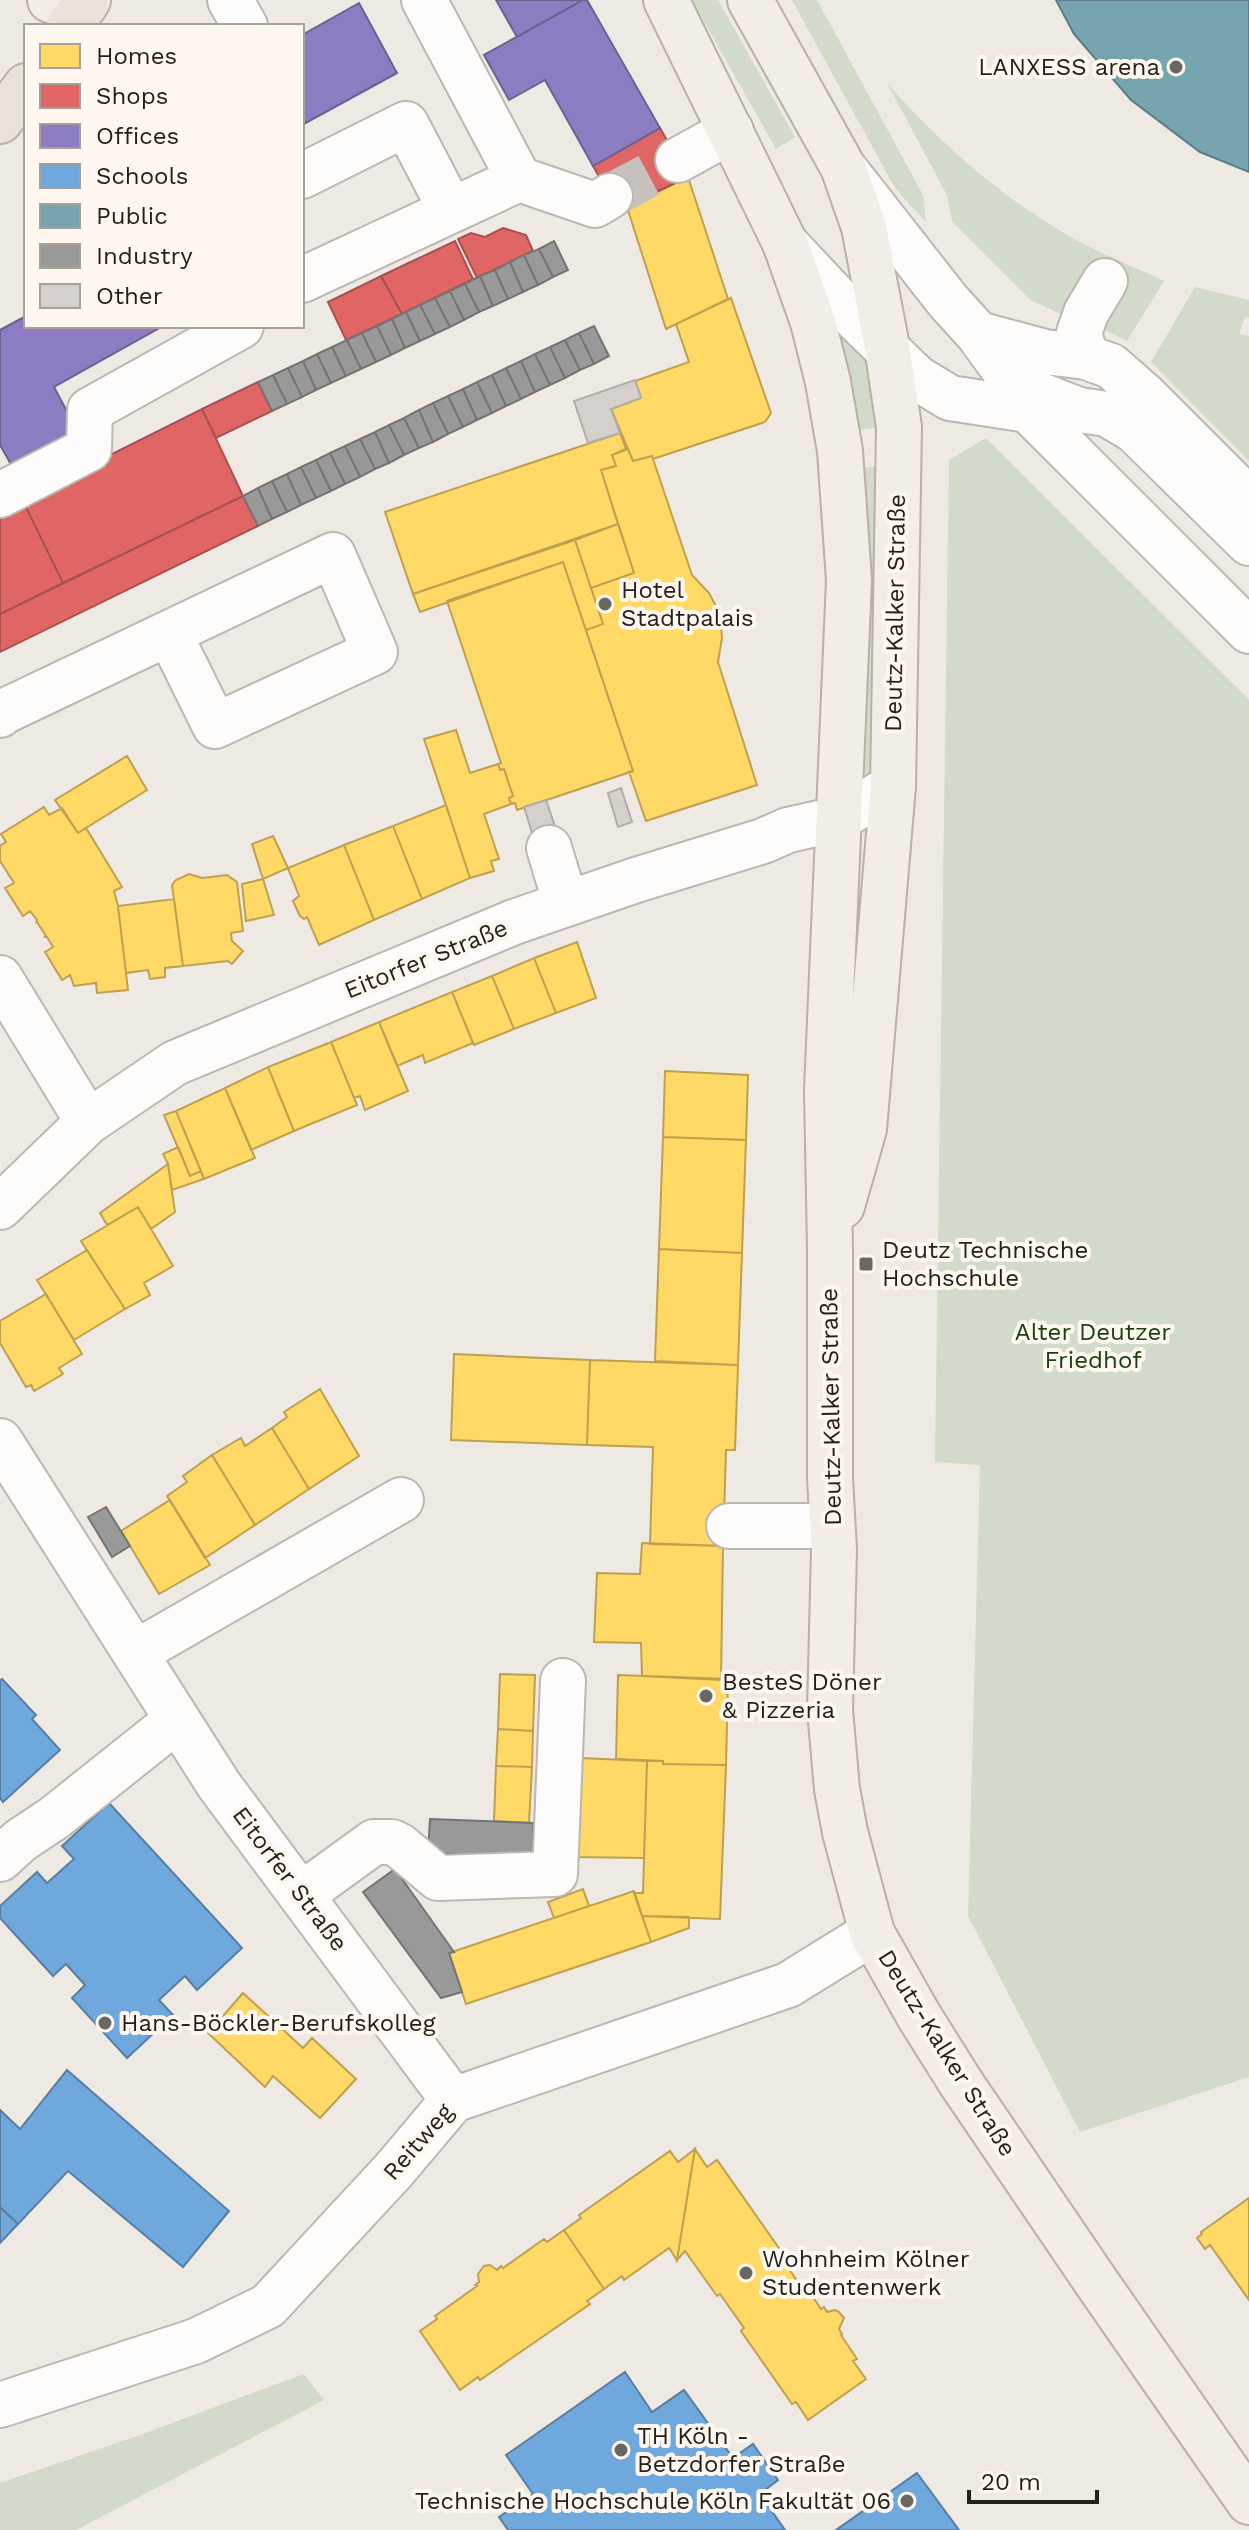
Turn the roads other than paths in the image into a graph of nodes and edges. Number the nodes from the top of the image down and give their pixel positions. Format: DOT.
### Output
graph roads {
  1 [pos="230,0"];
  2 [pos="424,0"];
  3 [pos="666,0"];
  4 [pos="750,0"];
  5 [pos="244,24"];
  6 [pos="24,89"];
  7 [pos="0,121"];
  8 [pos="731,131"];
  9 [pos="678,160"];
  10 [pos="843,167"];
  11 [pos="304,175"];
  12 [pos="519,179"];
  13 [pos="610,196"];
  14 [pos="451,210"];
  15 [pos="785,243"];
  16 [pos="304,279"];
  17 [pos="1105,281"];
  18 [pos="237,328"];
  19 [pos="978,334"];
  20 [pos="887,347"];
  21 [pos="1086,357"];
  22 [pos="1021,398"];
  23 [pos="0,495"];
  24 [pos="1249,500"];
  25 [pos="1249,543"];
  26 [pos="1249,631"];
  27 [pos="169,633"];
  28 [pos="0,715"];
  29 [pos="893,786"];
  30 [pos="838,819"];
  31 [pos="549,848"];
  32 [pos="566,904"];
  33 [pos="0,978"];
  34 [pos="88,1122"];
  35 [pos="0,1207"];
  36 [pos="830,1250"];
  37 [pos="0,1441"];
  38 [pos="401,1500"];
  39 [pos="729,1526"];
  40 [pos="832,1526"];
  41 [pos="135,1653"];
  42 [pos="563,1681"];
  43 [pos="177,1720"];
  44 [pos="0,1859"];
  45 [pos="301,1895"];
  46 [pos="872,1933"];
  47 [pos="453,2100"];
  48 [pos="0,2405"];
  49 [pos="1249,2502"];
  1 -- 5 [label="street"];
  2 -- 12 [label="street"];
  3 -- 8 [label="main road, Deutz-Kalker Straße"];
  4 -- 10 [label="main road, Deutz-Kalker Straße"];
  6 -- 7 [label="highway"];
  8 -- 9 [label="street"];
  8 -- 15 [label="main road, Deutz-Kalker Straße"];
  10 -- 19 [label="street"];
  10 -- 20 [label="main road, Deutz-Kalker Straße"];
  11 -- 14 [label="street"];
  12 -- 13 [label="street"];
  12 -- 14 [label="street"];
  14 -- 16 [label="street"];
  15 -- 20 [label="street"];
  15 -- 30 [label="main road, Deutz-Kalker Straße"];
  17 -- 21 [label="street"];
  18 -- 23 [label="street"];
  19 -- 21 [label="street"];
  19 -- 22 [label="street"];
  20 -- 22 [label="street"];
  20 -- 29 [label="main road, Deutz-Kalker Straße"];
  21 -- 24 [label="street"];
  22 -- 25 [label="street"];
  22 -- 26 [label="street"];
  27 -- 27 [label="street"];
  27 -- 28 [label="street"];
  29 -- 30 [label="street, Eitorfer Straße"];
  29 -- 36 [label="main road, Deutz-Kalker Straße"];
  30 -- 32 [label="street, Eitorfer Straße"];
  30 -- 36 [label="main road, Deutz-Kalker Straße"];
  31 -- 32 [label="street"];
  32 -- 34 [label="street, Eitorfer Straße"];
  33 -- 34 [label="street"];
  34 -- 35 [label="street, Eitorfer Straße"];
  36 -- 40 [label="main road, Deutz-Kalker Straße"];
  37 -- 41 [label="street, Eitorfer Straße"];
  38 -- 41 [label="street"];
  39 -- 40 [label="street"];
  40 -- 46 [label="main road, Deutz-Kalker Straße"];
  41 -- 43 [label="street, Eitorfer Straße"];
  42 -- 45 [label="street"];
  43 -- 44 [label="street"];
  43 -- 45 [label="street, Eitorfer Straße"];
  45 -- 47 [label="street, Eitorfer Straße"];
  46 -- 47 [label="street, Reitweg"];
  46 -- 49 [label="main road, Deutz-Kalker Straße"];
  47 -- 48 [label="street, Reitweg"];
}
